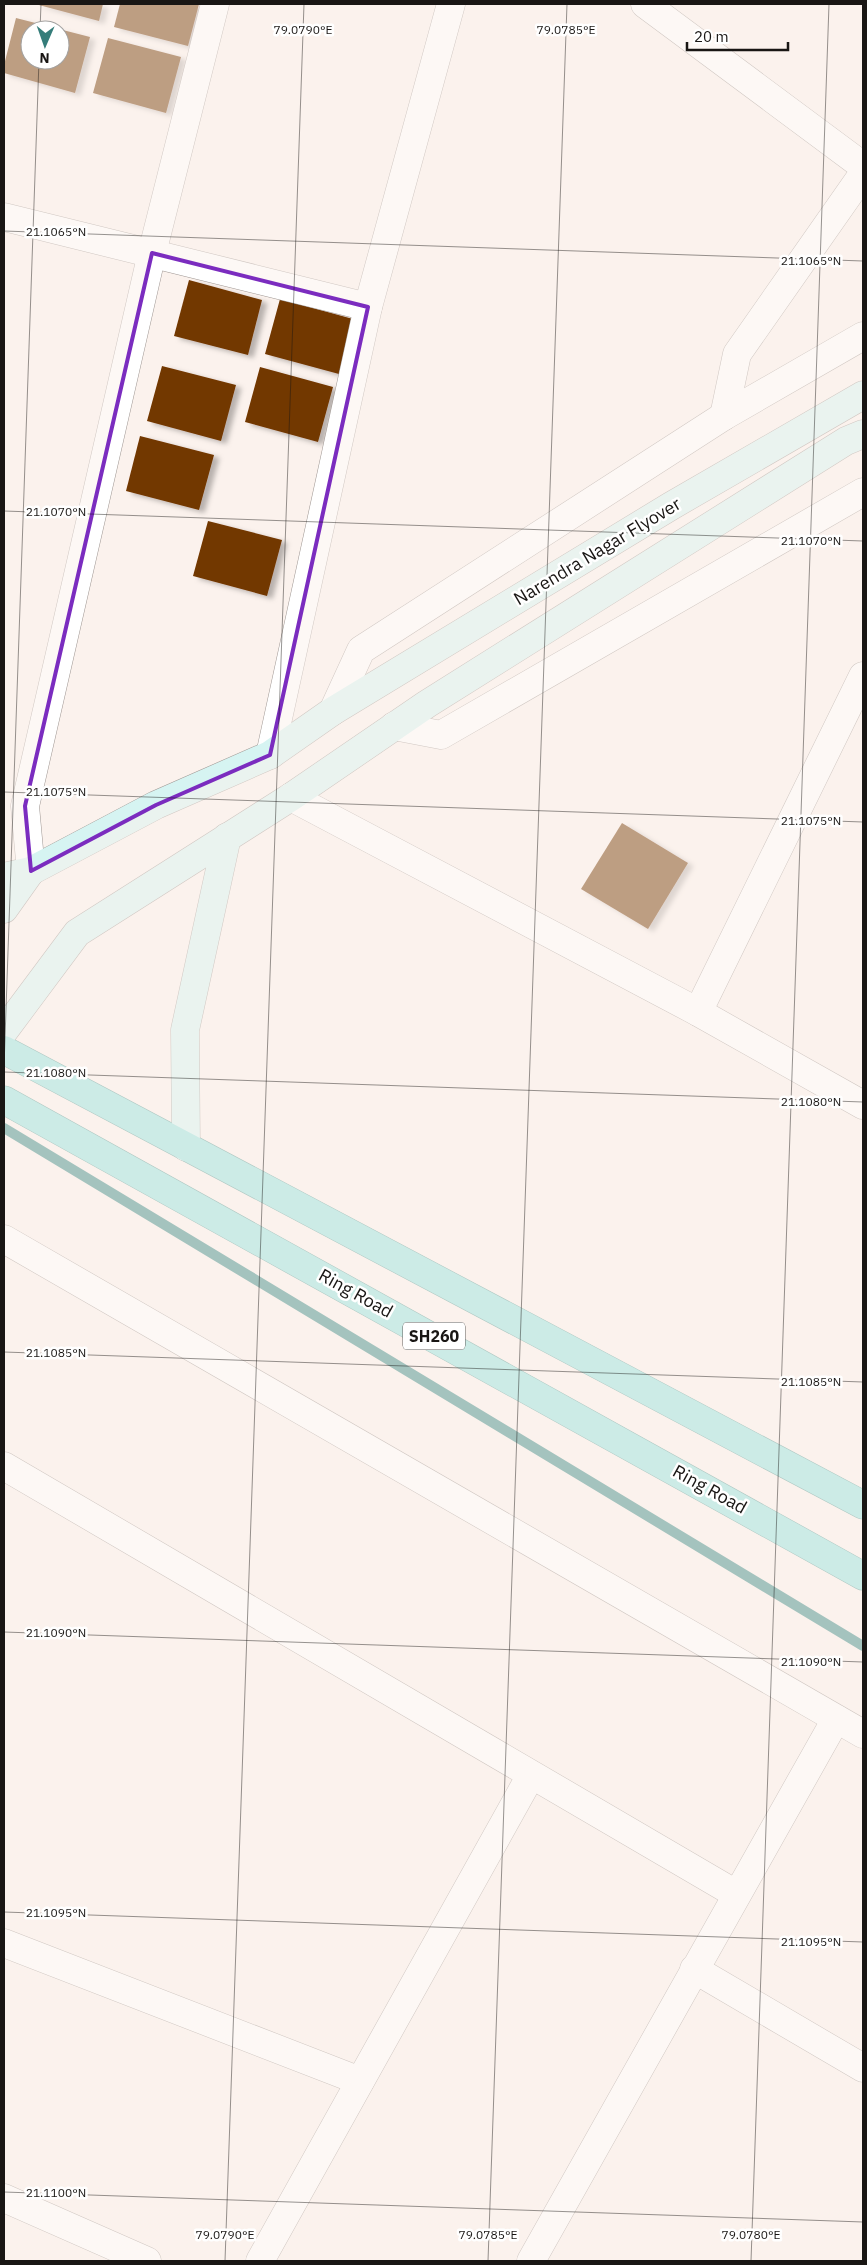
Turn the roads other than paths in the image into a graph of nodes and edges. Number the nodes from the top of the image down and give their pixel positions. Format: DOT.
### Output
graph roads {
  1 [pos="215,4"];
  2 [pos="451,4"];
  3 [pos="645,4"];
  4 [pos="863,166"];
  5 [pos="863,174"];
  6 [pos="4,218"];
  7 [pos="152,253"];
  8 [pos="368,307"];
  9 [pos="863,336"];
  10 [pos="863,395"];
  11 [pos="724,416"];
  12 [pos="863,434"];
  13 [pos="863,492"];
  14 [pos="863,676"];
  15 [pos="333,711"];
  16 [pos="394,726"];
  17 [pos="270,755"];
  18 [pos="291,797"];
  19 [pos="227,837"];
  20 [pos="31,871"];
  21 [pos="4,877"];
  22 [pos="4,909"];
  23 [pos="698,1012"];
  24 [pos="4,1031"];
  25 [pos="4,1050"];
  26 [pos="4,1100"];
  27 [pos="863,1105"];
  28 [pos="186,1147"];
  29 [pos="4,1239"];
  30 [pos="4,1466"];
  31 [pos="863,1505"];
  32 [pos="863,1576"];
  33 [pos="836,1719"];
  34 [pos="863,1734"];
  35 [pos="531,1775"];
  36 [pos="736,1894"];
  37 [pos="4,1942"];
  38 [pos="694,1969"];
  39 [pos="863,2068"];
  40 [pos="360,2081"];
  41 [pos="4,2198"];
  42 [pos="540,2258"];
  43 [pos="147,2261"];
  44 [pos="260,2261"];
  1 -- 7 [label="street"];
  2 -- 8 [label="street"];
  3 -- 4 [label="street"];
  5 -- 11 [label="street"];
  6 -- 7 [label="street"];
  7 -- 8 [label="street"];
  7 -- 20 [label="street"];
  8 -- 17 [label="street"];
  9 -- 11 [label="street"];
  10 -- 15 [label="main road, Narendra Nagar Flyover"];
  11 -- 15 [label="street"];
  12 -- 16 [label="main road"];
  13 -- 16 [label="street"];
  14 -- 23 [label="street"];
  15 -- 17 [label="main road, Narendra Nagar Flyover"];
  16 -- 18 [label="main road"];
  17 -- 20 [label="main road, Narendra Nagar Flyover"];
  18 -- 19 [label="main road"];
  18 -- 23 [label="street"];
  19 -- 24 [label="main road"];
  19 -- 28 [label="main road"];
  20 -- 21 [label="main road"];
  20 -- 22 [label="main road"];
  23 -- 27 [label="street"];
  25 -- 28 [label="highway, SH260"];
  26 -- 32 [label="highway, Ring Road / SH260"];
  28 -- 31 [label="highway, SH260"];
  29 -- 33 [label="street"];
  30 -- 35 [label="street"];
  33 -- 34 [label="street"];
  33 -- 36 [label="street"];
  35 -- 36 [label="street"];
  35 -- 40 [label="street"];
  36 -- 38 [label="street"];
  37 -- 40 [label="street"];
  38 -- 39 [label="street"];
  38 -- 42 [label="street"];
  40 -- 44 [label="street"];
  41 -- 43 [label="street"];
}
